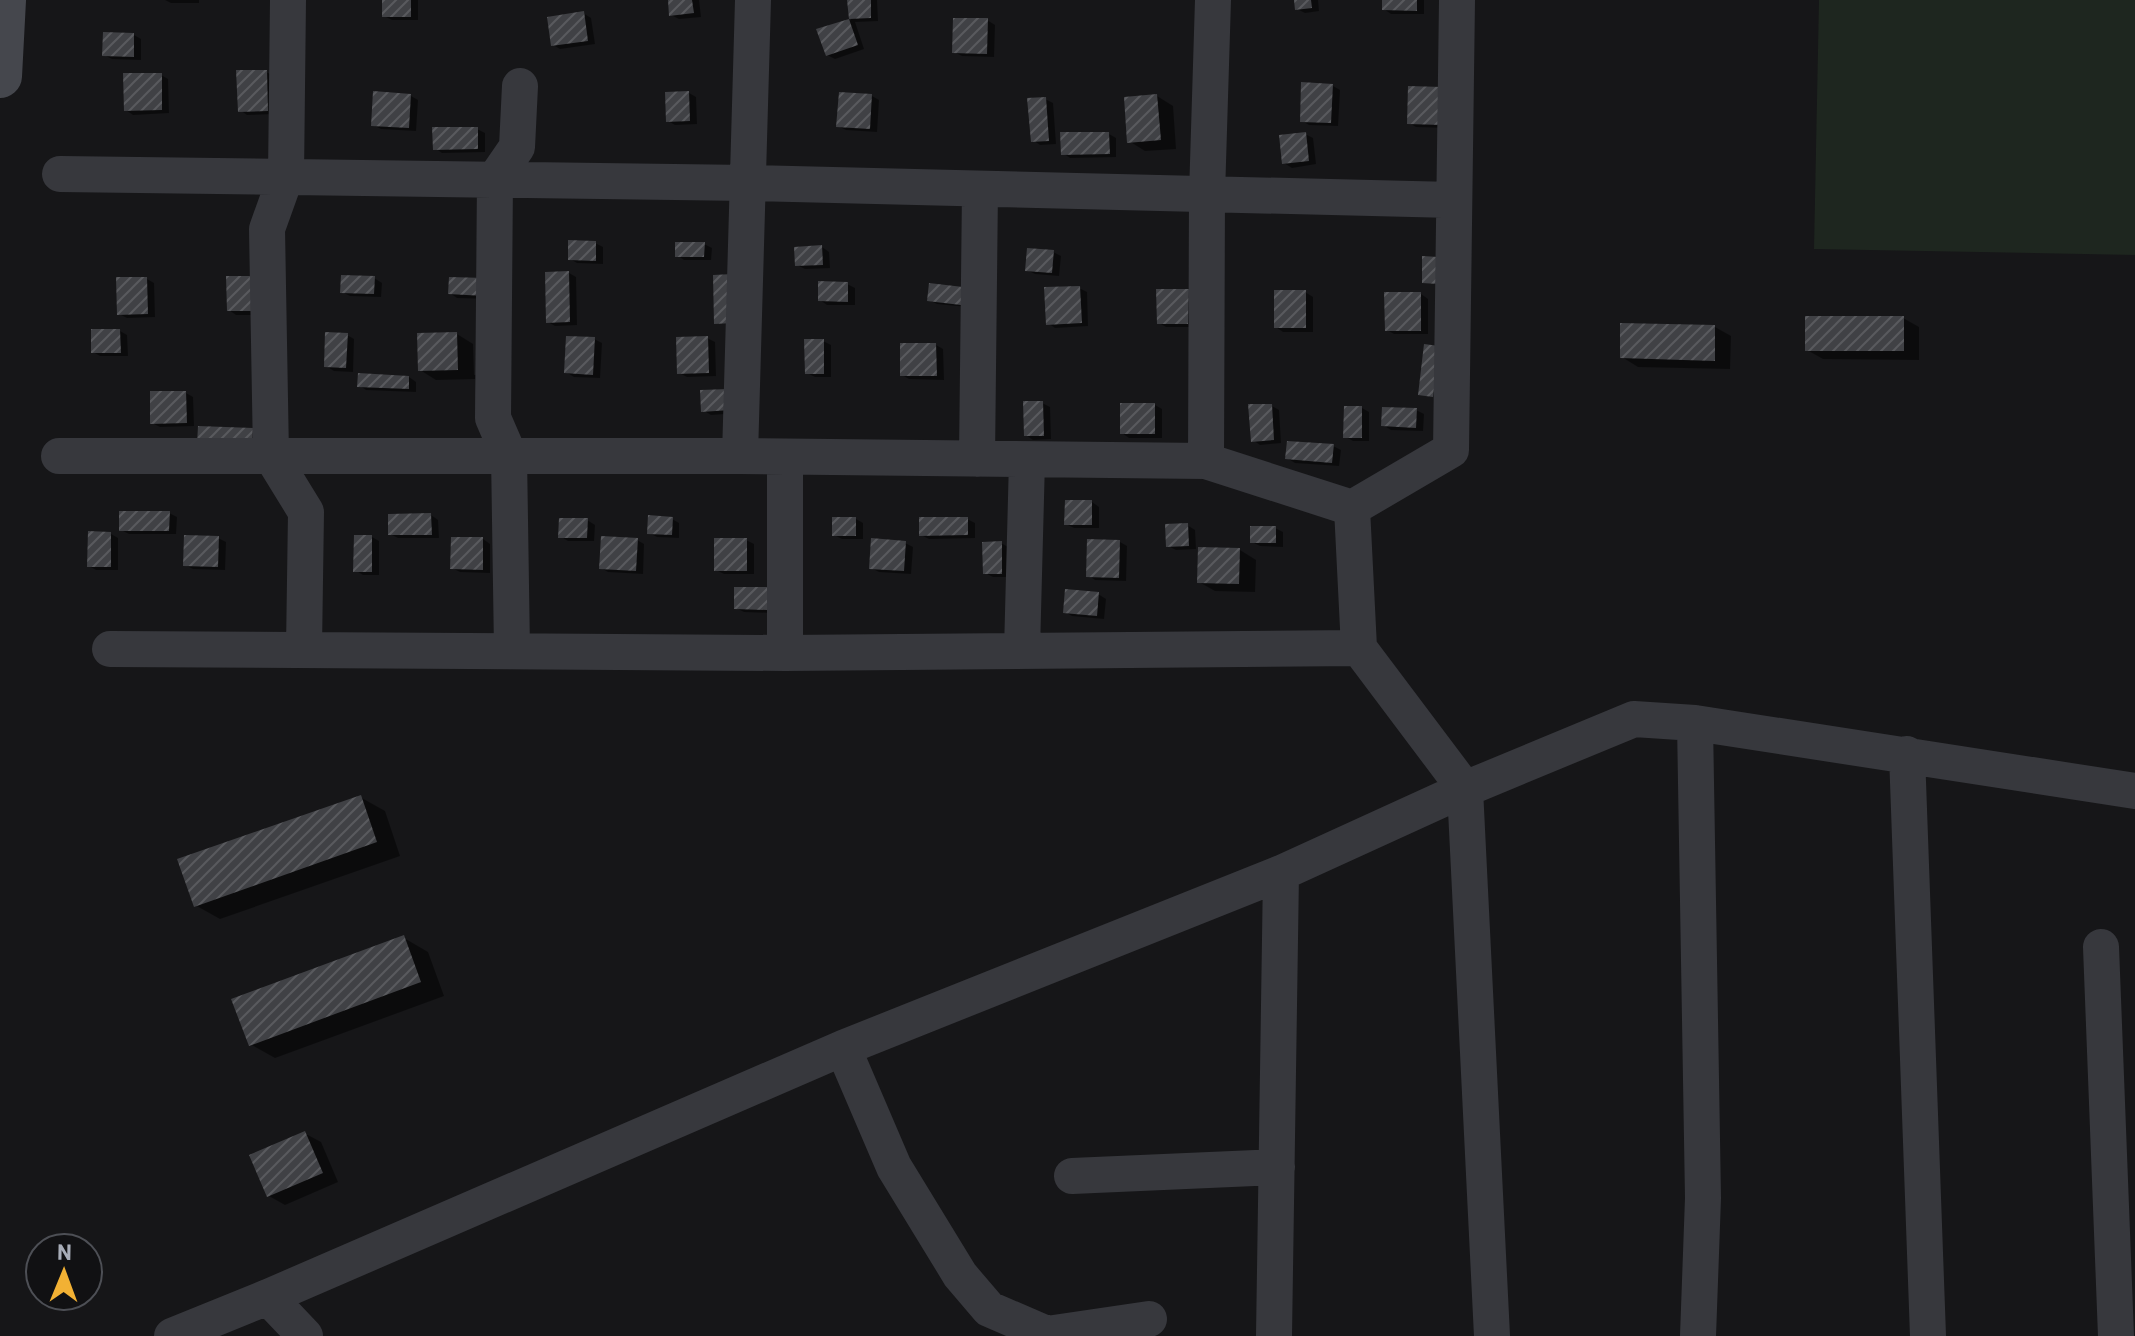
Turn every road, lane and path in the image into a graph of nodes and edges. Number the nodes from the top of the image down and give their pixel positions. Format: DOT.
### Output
graph roads {
  1 [pos="4,0"];
  2 [pos="288,0"];
  3 [pos="753,0"];
  4 [pos="1213,0"];
  5 [pos="1457,0"];
  6 [pos="0,76"];
  7 [pos="520,86"];
  8 [pos="60,174"];
  9 [pos="286,176"];
  10 [pos="495,179"];
  11 [pos="748,183"];
  12 [pos="980,189"];
  13 [pos="1207,195"];
  14 [pos="1453,200"];
  15 [pos="271,455"];
  16 [pos="509,455"];
  17 [pos="59,456"];
  18 [pos="740,456"];
  19 [pos="785,458"];
  20 [pos="977,459"];
  21 [pos="1027,460"];
  22 [pos="1206,461"];
  23 [pos="1352,508"];
  24 [pos="304,648"];
  25 [pos="1359,648"];
  26 [pos="110,649"];
  27 [pos="512,650"];
  28 [pos="1022,651"];
  29 [pos="785,653"];
  30 [pos="1695,723"];
  31 [pos="1907,754"];
  32 [pos="1465,789"];
  33 [pos="2135,791"];
  34 [pos="1281,873"];
  35 [pos="2101,947"];
  36 [pos="843,1048"];
  37 [pos="1277,1167"];
  38 [pos="1072,1176"];
  39 [pos="268,1297"];
  40 [pos="1149,1319"];
  41 [pos="172,1336"];
  42 [pos="305,1336"];
  43 [pos="1274,1336"];
  44 [pos="1492,1336"];
  45 [pos="1698,1336"];
  46 [pos="1928,1336"];
  47 [pos="2116,1336"];
  1 -- 6 [label="main road"];
  2 -- 9 [label="street"];
  3 -- 11 [label="street"];
  4 -- 13 [label="street"];
  5 -- 14 [label="street"];
  7 -- 10 [label="street"];
  8 -- 9 [label="street"];
  9 -- 10 [label="street"];
  9 -- 15 [label="street"];
  10 -- 11 [label="street"];
  10 -- 16 [label="street"];
  11 -- 12 [label="street"];
  11 -- 18 [label="street"];
  12 -- 13 [label="street"];
  12 -- 20 [label="street"];
  13 -- 14 [label="street"];
  13 -- 22 [label="street"];
  14 -- 23 [label="street"];
  15 -- 16 [label="street"];
  15 -- 17 [label="street"];
  15 -- 24 [label="street"];
  16 -- 18 [label="street"];
  16 -- 27 [label="street"];
  18 -- 19 [label="street"];
  19 -- 20 [label="street"];
  19 -- 29 [label="street"];
  20 -- 21 [label="street"];
  21 -- 22 [label="street"];
  21 -- 28 [label="street"];
  22 -- 23 [label="street"];
  23 -- 25 [label="street"];
  24 -- 26 [label="street"];
  24 -- 27 [label="street"];
  25 -- 28 [label="street"];
  25 -- 32 [label="street"];
  27 -- 29 [label="street"];
  28 -- 29 [label="street"];
  30 -- 31 [label="street"];
  30 -- 32 [label="street"];
  30 -- 45 [label="street"];
  31 -- 33 [label="street"];
  31 -- 46 [label="street"];
  32 -- 34 [label="street"];
  32 -- 44 [label="street"];
  34 -- 36 [label="street"];
  34 -- 37 [label="street"];
  35 -- 47 [label="street"];
  36 -- 39 [label="street"];
  36 -- 40 [label="street"];
  37 -- 38 [label="street"];
  37 -- 43 [label="street"];
  39 -- 41 [label="street"];
  39 -- 42 [label="street"];
}
